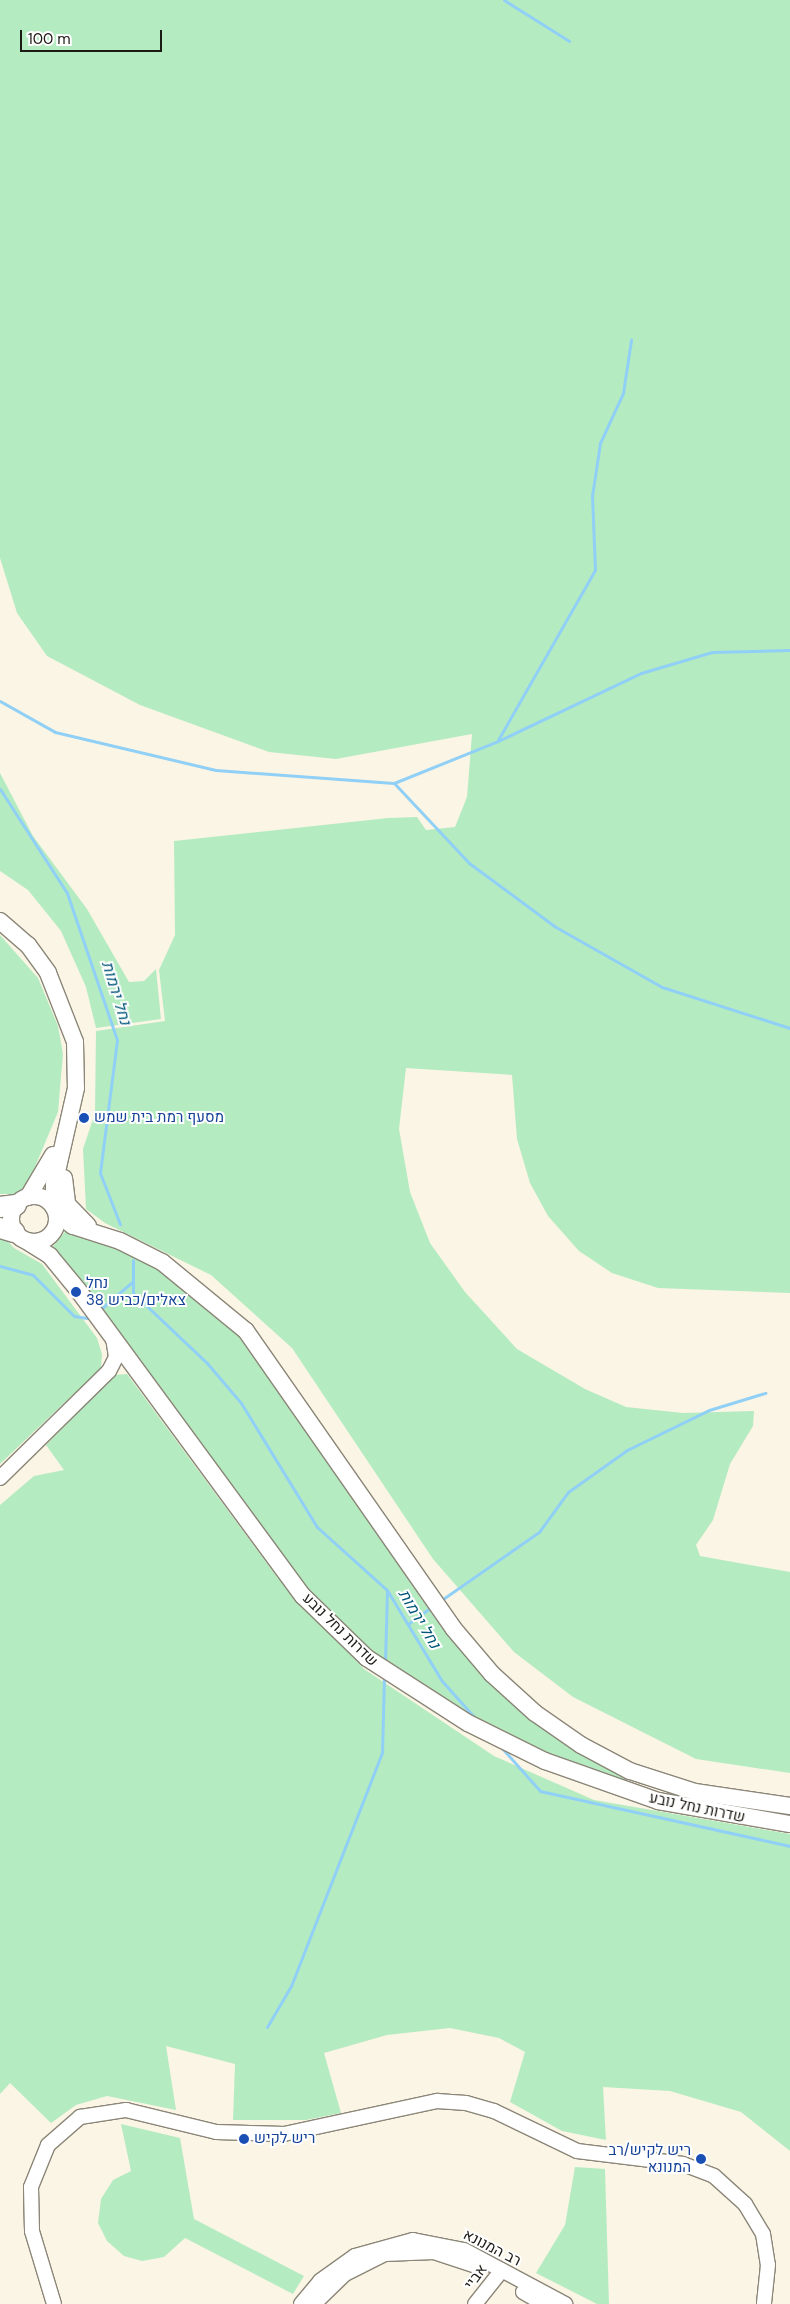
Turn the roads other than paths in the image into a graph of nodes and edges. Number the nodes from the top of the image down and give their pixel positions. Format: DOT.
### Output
graph roads {
  1 [pos="0,920"];
  2 [pos="74,1101"];
  3 [pos="69,1128"];
  4 [pos="15,1203"];
  5 [pos="55,1211"];
  6 [pos="14,1234"];
  7 [pos="103,1235"];
  8 [pos="113,1337"];
  9 [pos="109,1371"];
  10 [pos="140,1374"];
  11 [pos="0,1478"];
  12 [pos="790,1806"];
  13 [pos="790,1824"];
  14 [pos="499,2273"];
  15 [pos="54,2304"];
  16 [pos="301,2304"];
  17 [pos="314,2304"];
  18 [pos="475,2304"];
  19 [pos="544,2304"];
  20 [pos="565,2304"];
  21 [pos="764,2304"];
  1 -- 2 [label="main road"];
  2 -- 3 [label="main road"];
  2 -- 4 [label="main road"];
  3 -- 5 [label="main road"];
  3 -- 7 [label="main road"];
  4 -- 5 [label="main road"];
  4 -- 6 [label="main road"];
  5 -- 6 [label="main road"];
  5 -- 7 [label="main road, שדרות נחל נובע"];
  6 -- 8 [label="main road, שדרות נחל נובע"];
  7 -- 12 [label="main road, שדרות נחל נובע"];
  8 -- 9 [label="street"];
  8 -- 10 [label="main road, שדרות נחל נובע"];
  9 -- 10 [label="street"];
  9 -- 11 [label="street"];
  10 -- 13 [label="main road, שדרות נחל נובע"];
  14 -- 16 [label="street, רב המנונא"];
  14 -- 17 [label="street, רב המנונא"];
  14 -- 18 [label="street, אביי"];
  14 -- 19 [label="street, רב המנונא"];
  14 -- 20 [label="street, רב המנונא"];
  15 -- 21 [label="street"];
}
